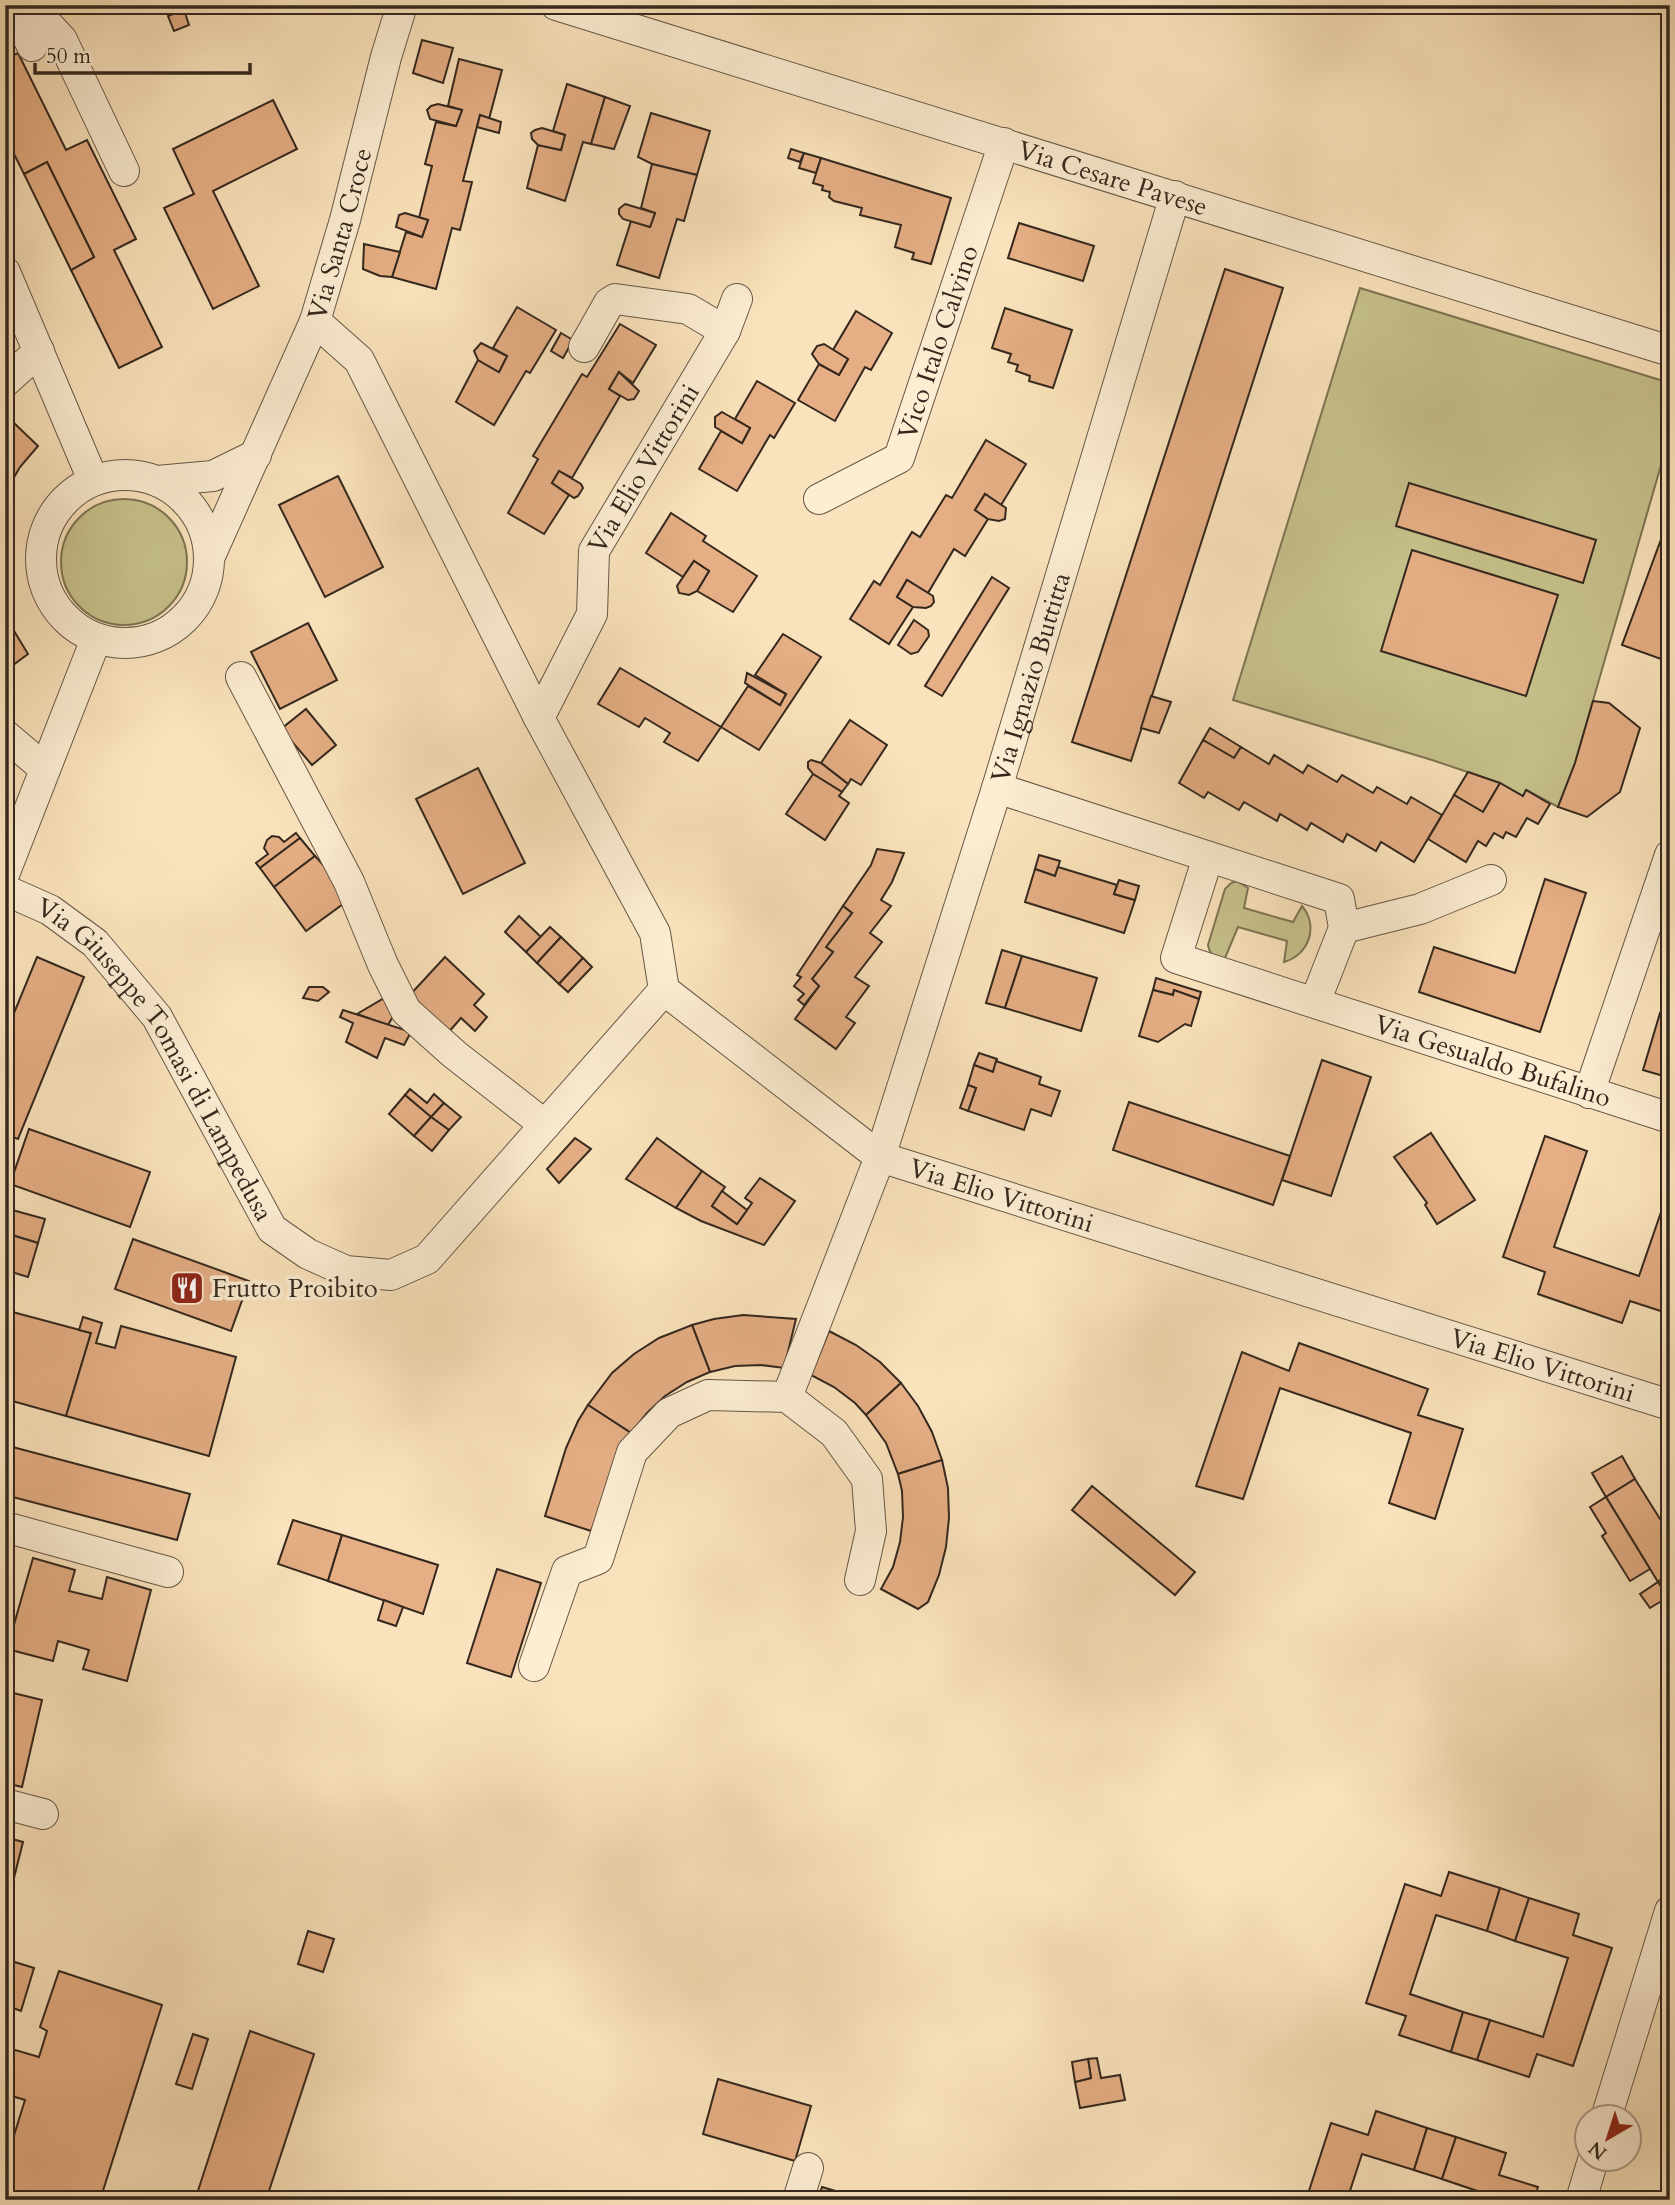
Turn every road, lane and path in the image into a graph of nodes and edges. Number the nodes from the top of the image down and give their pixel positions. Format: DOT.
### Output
graph roads {
  1 [pos="12,5"];
  2 [pos="402,5"];
  3 [pos="556,5"];
  4 [pos="1004,143"];
  5 [pos="124,171"];
  6 [pos="1175,196"];
  7 [pos="7,280"];
  8 [pos="737,299"];
  9 [pos="315,321"];
  10 [pos="725,331"];
  11 [pos="584,347"];
  12 [pos="39,351"];
  13 [pos="1670,351"];
  14 [pos="5,382"];
  15 [pos="256,455"];
  16 [pos="93,480"];
  17 [pos="158,481"];
  18 [pos="819,499"];
  19 [pos="210,556"];
  20 [pos="96,639"];
  21 [pos="241,677"];
  22 [pos="540,719"];
  23 [pos="5,735"];
  24 [pos="45,769"];
  25 [pos="997,788"];
  26 [pos="1670,855"];
  27 [pos="1208,858"];
  28 [pos="5,872"];
  29 [pos="1491,880"];
  30 [pos="5,890"];
  31 [pos="1344,928"];
  32 [pos="664,990"];
  33 [pos="1315,1002"];
  34 [pos="1589,1093"];
  35 [pos="1670,1118"];
  36 [pos="545,1125"];
  37 [pos="880,1157"];
  38 [pos="787,1397"];
  39 [pos="1670,1405"];
  40 [pos="5,1527"];
  41 [pos="169,1572"];
  42 [pos="860,1580"];
  43 [pos="534,1666"];
  44 [pos="5,1804"];
  45 [pos="43,1814"];
  46 [pos="1670,1911"];
  47 [pos="1610,2104"];
  48 [pos="808,2168"];
  49 [pos="1589,2174"];
  50 [pos="798,2200"];
  51 [pos="1581,2200"];
  1 -- 5 [label="street"];
  2 -- 9 [label="street, Via Santa Croce"];
  3 -- 4 [label="street, Via Cesare Pavese"];
  4 -- 6 [label="street, Via Cesare Pavese"];
  4 -- 18 [label="street, Vico Italo Calvino"];
  6 -- 13 [label="street, Via Cesare Pavese"];
  6 -- 25 [label="street, Via Ignazio Buttitta"];
  7 -- 12 [label="street"];
  8 -- 10 [label="street, Via Elio Vittorini"];
  9 -- 15 [label="street, Via Santa Croce"];
  9 -- 22 [label="street"];
  10 -- 11 [label="street"];
  10 -- 22 [label="street, Via Elio Vittorini"];
  12 -- 14 [label="street"];
  12 -- 16 [label="street"];
  15 -- 17 [label="street"];
  15 -- 19 [label="street, Via Santa Croce"];
  16 -- 17 [label="street"];
  16 -- 20 [label="street"];
  17 -- 19 [label="street"];
  19 -- 20 [label="street"];
  20 -- 24 [label="street"];
  21 -- 36 [label="street"];
  22 -- 32 [label="street"];
  23 -- 24 [label="street"];
  24 -- 28 [label="street"];
  25 -- 27 [label="street"];
  25 -- 37 [label="street, Via Ignazio Buttitta"];
  26 -- 34 [label="street"];
  27 -- 31 [label="street"];
  27 -- 33 [label="street, Via Gesualdo Bufalino"];
  29 -- 31 [label="street"];
  30 -- 36 [label="street, Via Giuseppe Tomasi di Lampedusa"];
  31 -- 33 [label="street"];
  32 -- 36 [label="street, Via Giuseppe Tomasi di Lampedusa"];
  32 -- 37 [label="street, Via Elio Vittorini"];
  33 -- 34 [label="street, Via Gesualdo Bufalino"];
  34 -- 35 [label="street, Via Gesualdo Bufalino"];
  37 -- 38 [label="street, Via Ignazio Buttitta"];
  37 -- 39 [label="street, Via Elio Vittorini"];
  38 -- 42 [label="street"];
  38 -- 43 [label="street"];
  40 -- 41 [label="street"];
  44 -- 45 [label="street"];
  46 -- 47 [label="street"];
  48 -- 50 [label="street"];
  49 -- 51 [label="street"];
}
